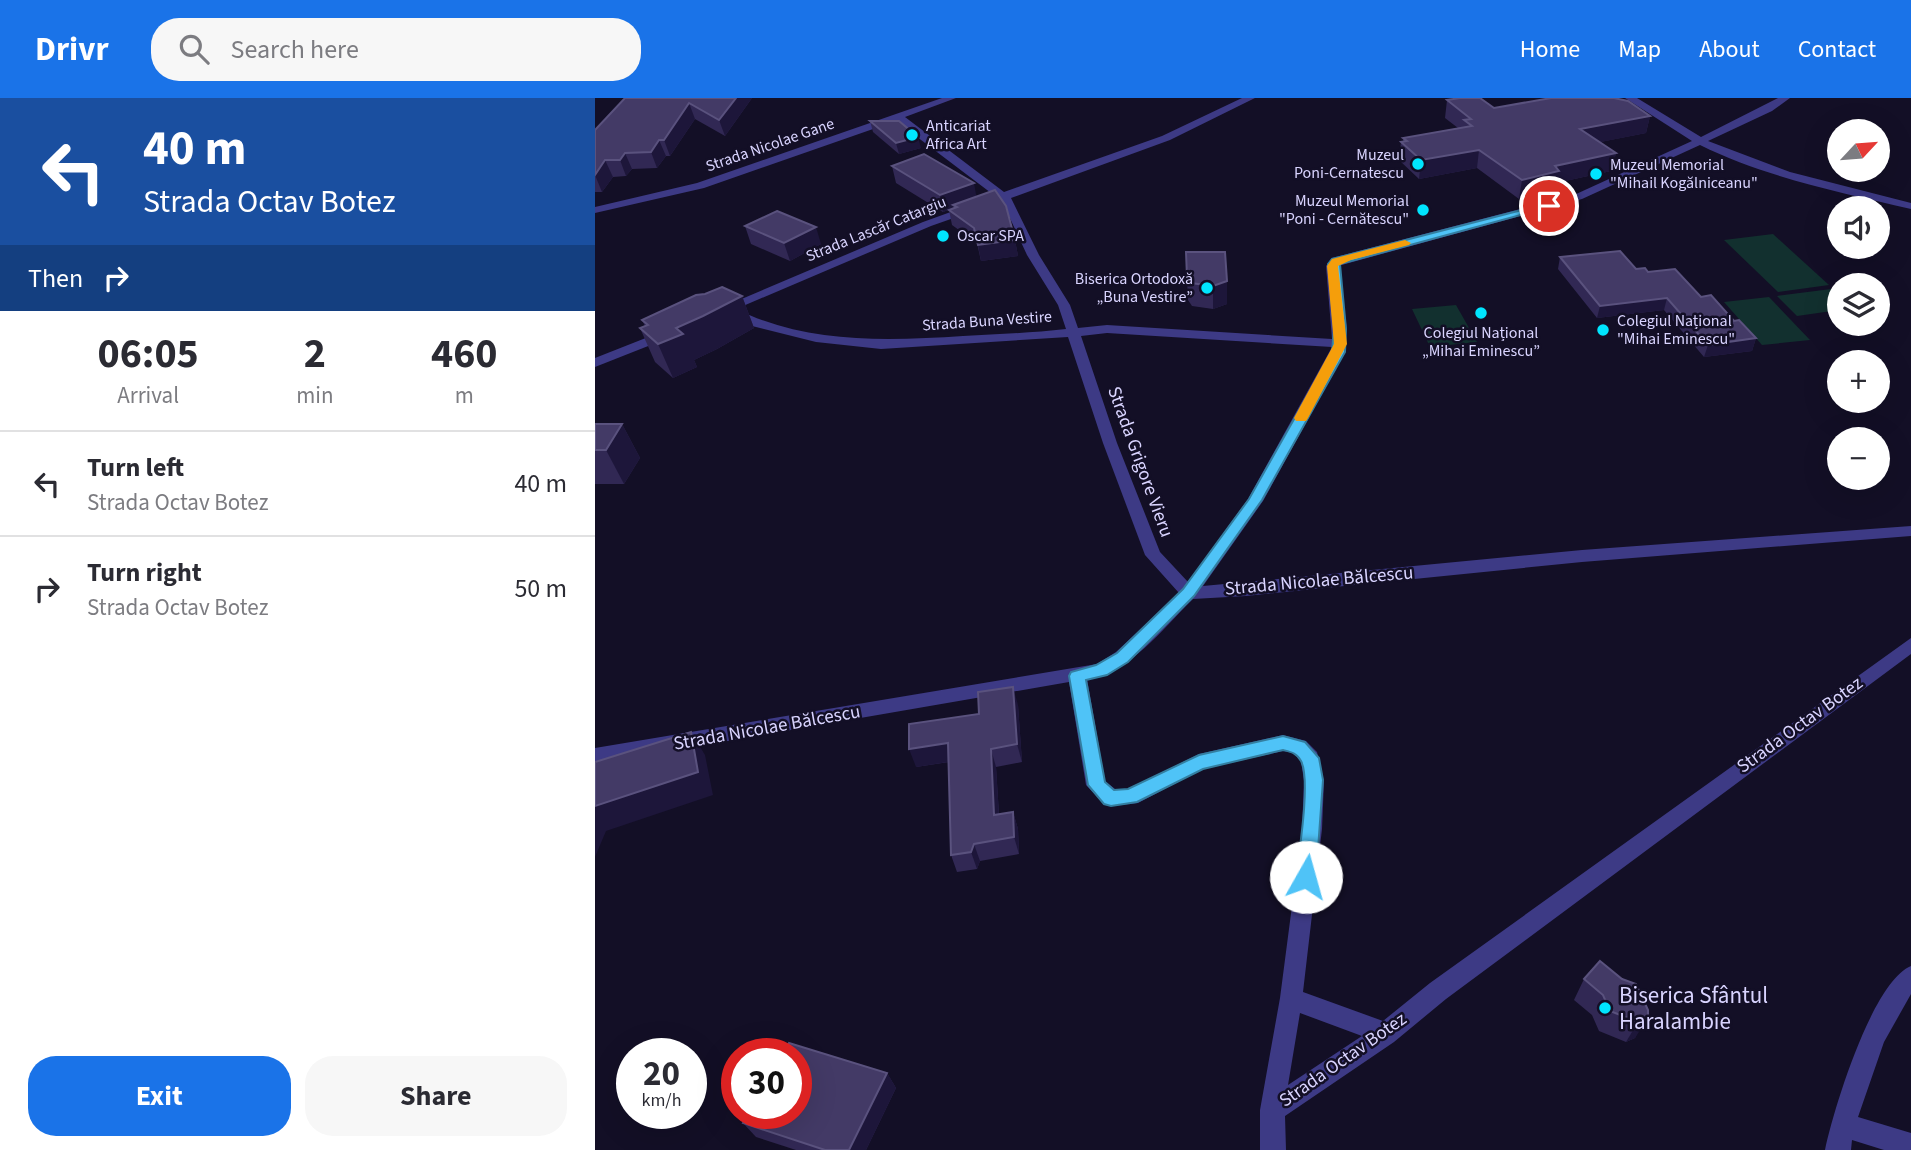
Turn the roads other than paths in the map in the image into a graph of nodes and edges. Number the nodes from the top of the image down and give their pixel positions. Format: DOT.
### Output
graph roads {
  1 [pos="951,98"];
  2 [pos="1250,98"];
  3 [pos="1630,98"];
  4 [pos="1785,98"];
  5 [pos="898,117"];
  6 [pos="1701,141"];
  7 [pos="1001,196"];
  8 [pos="1911,206"];
  9 [pos="595,210"];
  10 [pos="721,310"];
  11 [pos="683,327"];
  12 [pos="1075,332"];
  13 [pos="1341,344"];
  14 [pos="595,363"];
  15 [pos="1911,531"];
  16 [pos="1189,593"];
  17 [pos="1911,645"];
  18 [pos="1077,676"];
  19 [pos="595,757"];
  20 [pos="1911,977"];
  21 [pos="1291,998"];
  22 [pos="1386,1034"];
  23 [pos="1272,1110"];
  24 [pos="1842,1124"];
  25 [pos="1911,1146"];
  26 [pos="1273,1150"];
  27 [pos="1838,1150"];
  1 -- 5 [label="street, Strada Nicolae Gane"];
  2 -- 7 [label="street, Strada Lascăr Catargiu"];
  3 -- 6 [label="street"];
  4 -- 6 [label="street"];
  5 -- 7 [label="street, Strada Grigore Vieru"];
  5 -- 9 [label="street, Strada Nicolae Gane"];
  6 -- 8 [label="street"];
  6 -- 13 [label="street"];
  7 -- 10 [label="street, Strada Lascăr Catargiu"];
  7 -- 12 [label="street, Strada Grigore Vieru"];
  10 -- 12 [label="street, Strada Buna Vestire"];
  11 -- 14 [label="street"];
  12 -- 13 [label="street, Strada Buna Vestire"];
  12 -- 16 [label="street, Strada Grigore Vieru"];
  13 -- 16 [label="street"];
  15 -- 16 [label="street, Strada Nicolae Bălcescu"];
  16 -- 18 [label="street, Strada Nicolae Bălcescu"];
  17 -- 22 [label="street, Strada Octav Botez"];
  18 -- 19 [label="street, Strada Nicolae Bălcescu"];
  18 -- 21 [label="street, Strada Octav Botez"];
  20 -- 24 [label="street"];
  21 -- 22 [label="street"];
  21 -- 23 [label="street, Strada Octav Botez"];
  22 -- 23 [label="street, Strada Octav Botez"];
  23 -- 26 [label="street"];
  24 -- 25 [label="street"];
  24 -- 27 [label="street"];
}
